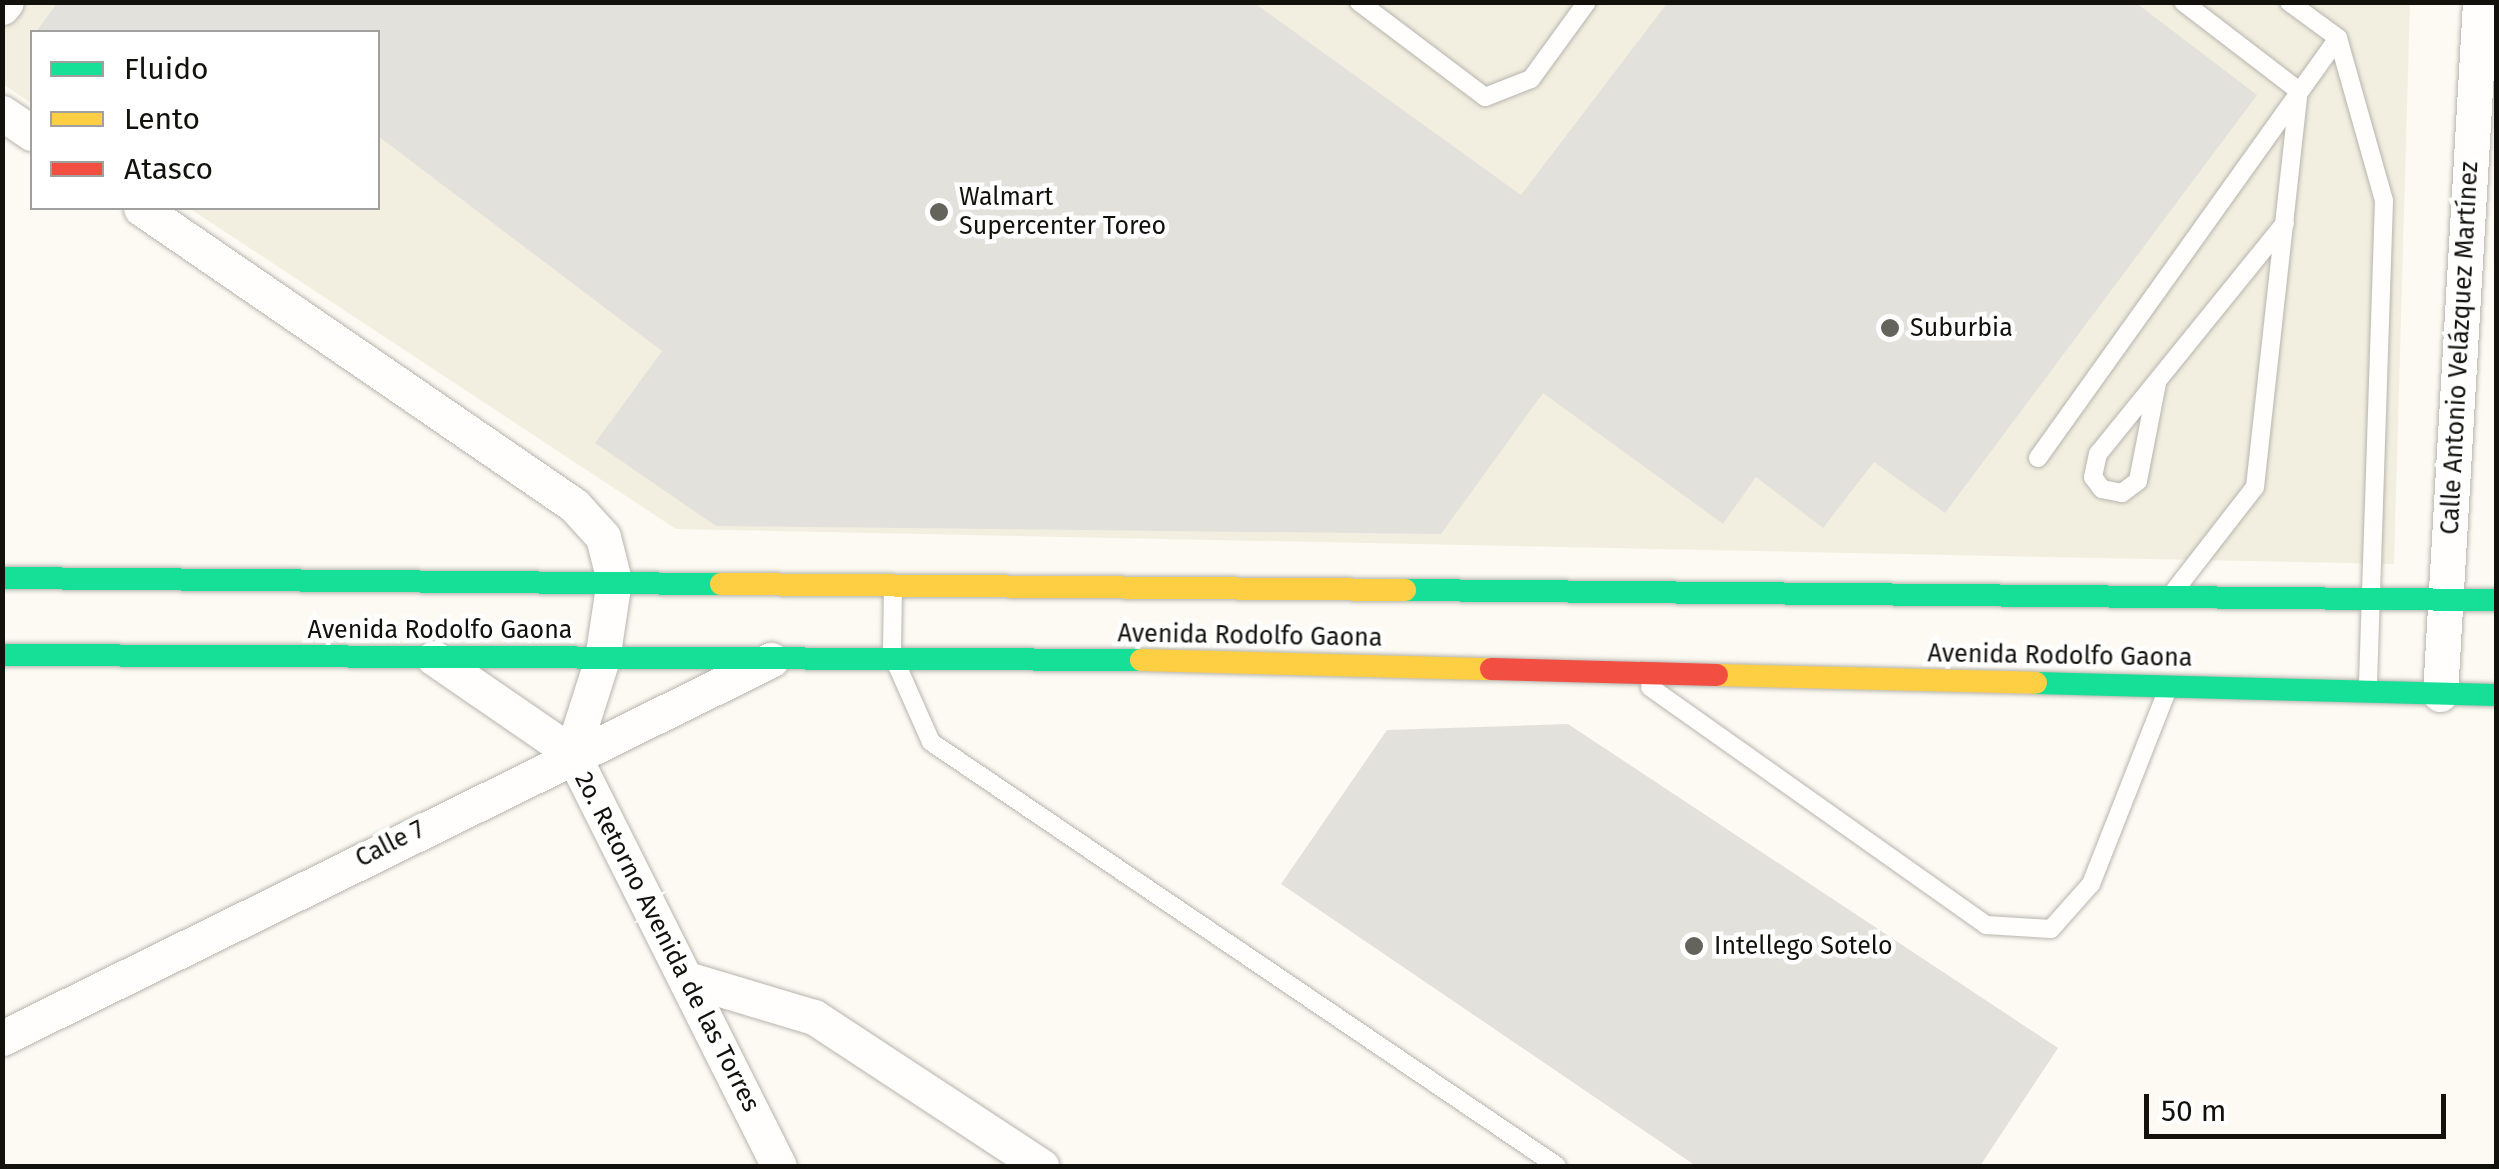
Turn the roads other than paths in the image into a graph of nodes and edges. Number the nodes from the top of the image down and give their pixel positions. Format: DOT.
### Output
graph roads {
  1 [pos="1359,2"];
  2 [pos="1587,2"];
  3 [pos="2183,2"];
  4 [pos="2289,2"];
  5 [pos="2480,2"];
  6 [pos="2338,38"];
  7 [pos="2299,91"];
  8 [pos="2,113"];
  9 [pos="30,132"];
  10 [pos="144,210"];
  11 [pos="2286,222"];
  12 [pos="2157,383"];
  13 [pos="2038,458"];
  14 [pos="2,578"];
  15 [pos="614,580"];
  16 [pos="893,581"];
  17 [pos="1576,588"];
  18 [pos="2172,594"];
  19 [pos="2373,596"];
  20 [pos="2446,598"];
  21 [pos="2496,600"];
  22 [pos="892,654"];
  23 [pos="2,655"];
  24 [pos="781,656"];
  25 [pos="434,658"];
  26 [pos="602,659"];
  27 [pos="1575,672"];
  28 [pos="1630,673"];
  29 [pos="2169,686"];
  30 [pos="2368,691"];
  31 [pos="2440,694"];
  32 [pos="2496,695"];
  33 [pos="572,753"];
  34 [pos="687,979"];
  35 [pos="2,1038"];
  36 [pos="1023,1162"];
  37 [pos="780,1166"];
  38 [pos="1557,1166"];
  1 -- 2 [label="lane"];
  3 -- 7 [label="lane"];
  4 -- 6 [label="lane"];
  5 -- 20 [label="street, Calle Antonio Velázquez Martínez"];
  6 -- 7 [label="lane"];
  6 -- 19 [label="lane"];
  7 -- 11 [label="lane"];
  7 -- 13 [label="lane"];
  8 -- 9 [label="street"];
  10 -- 15 [label="street"];
  11 -- 12 [label="lane"];
  11 -- 18 [label="lane"];
  12 -- 12 [label="lane"];
  14 -- 15 [label="main road, Avenida Rodolfo Gaona"];
  15 -- 16 [label="main road, Avenida Rodolfo Gaona"];
  15 -- 26 [label="street, 2o. Retorno Avenida de las Torres"];
  16 -- 17 [label="main road, Avenida Rodolfo Gaona"];
  16 -- 22 [label="lane"];
  17 -- 18 [label="main road, Avenida Rodolfo Gaona"];
  17 -- 27 [label="main road"];
  18 -- 19 [label="main road, Avenida Rodolfo Gaona"];
  19 -- 20 [label="main road, Avenida Rodolfo Gaona"];
  19 -- 30 [label="lane"];
  20 -- 21 [label="main road, Avenida Rodolfo Gaona"];
  20 -- 31 [label="street, Calle Antonio Velázquez Martínez"];
  22 -- 24 [label="main road, Avenida Rodolfo Gaona"];
  22 -- 27 [label="main road, Avenida Rodolfo Gaona"];
  22 -- 38 [label="lane"];
  23 -- 25 [label="main road, Avenida Rodolfo Gaona"];
  24 -- 26 [label="main road, Avenida Rodolfo Gaona"];
  24 -- 33 [label="street, Calle 7"];
  25 -- 26 [label="main road, Avenida Rodolfo Gaona"];
  25 -- 33 [label="street"];
  26 -- 33 [label="street, 2o. Retorno Avenida de las Torres"];
  27 -- 28 [label="main road, Avenida Rodolfo Gaona"];
  28 -- 29 [label="main road, Avenida Rodolfo Gaona"];
  28 -- 29 [label="lane"];
  29 -- 30 [label="main road, Avenida Rodolfo Gaona"];
  30 -- 31 [label="main road, Avenida Rodolfo Gaona"];
  31 -- 32 [label="main road, Avenida Rodolfo Gaona"];
  33 -- 34 [label="street, 2o. Retorno Avenida de las Torres"];
  33 -- 35 [label="street, Calle 7"];
  34 -- 36 [label="street"];
  34 -- 37 [label="street, 2o. Retorno Avenida de las Torres"];
}
